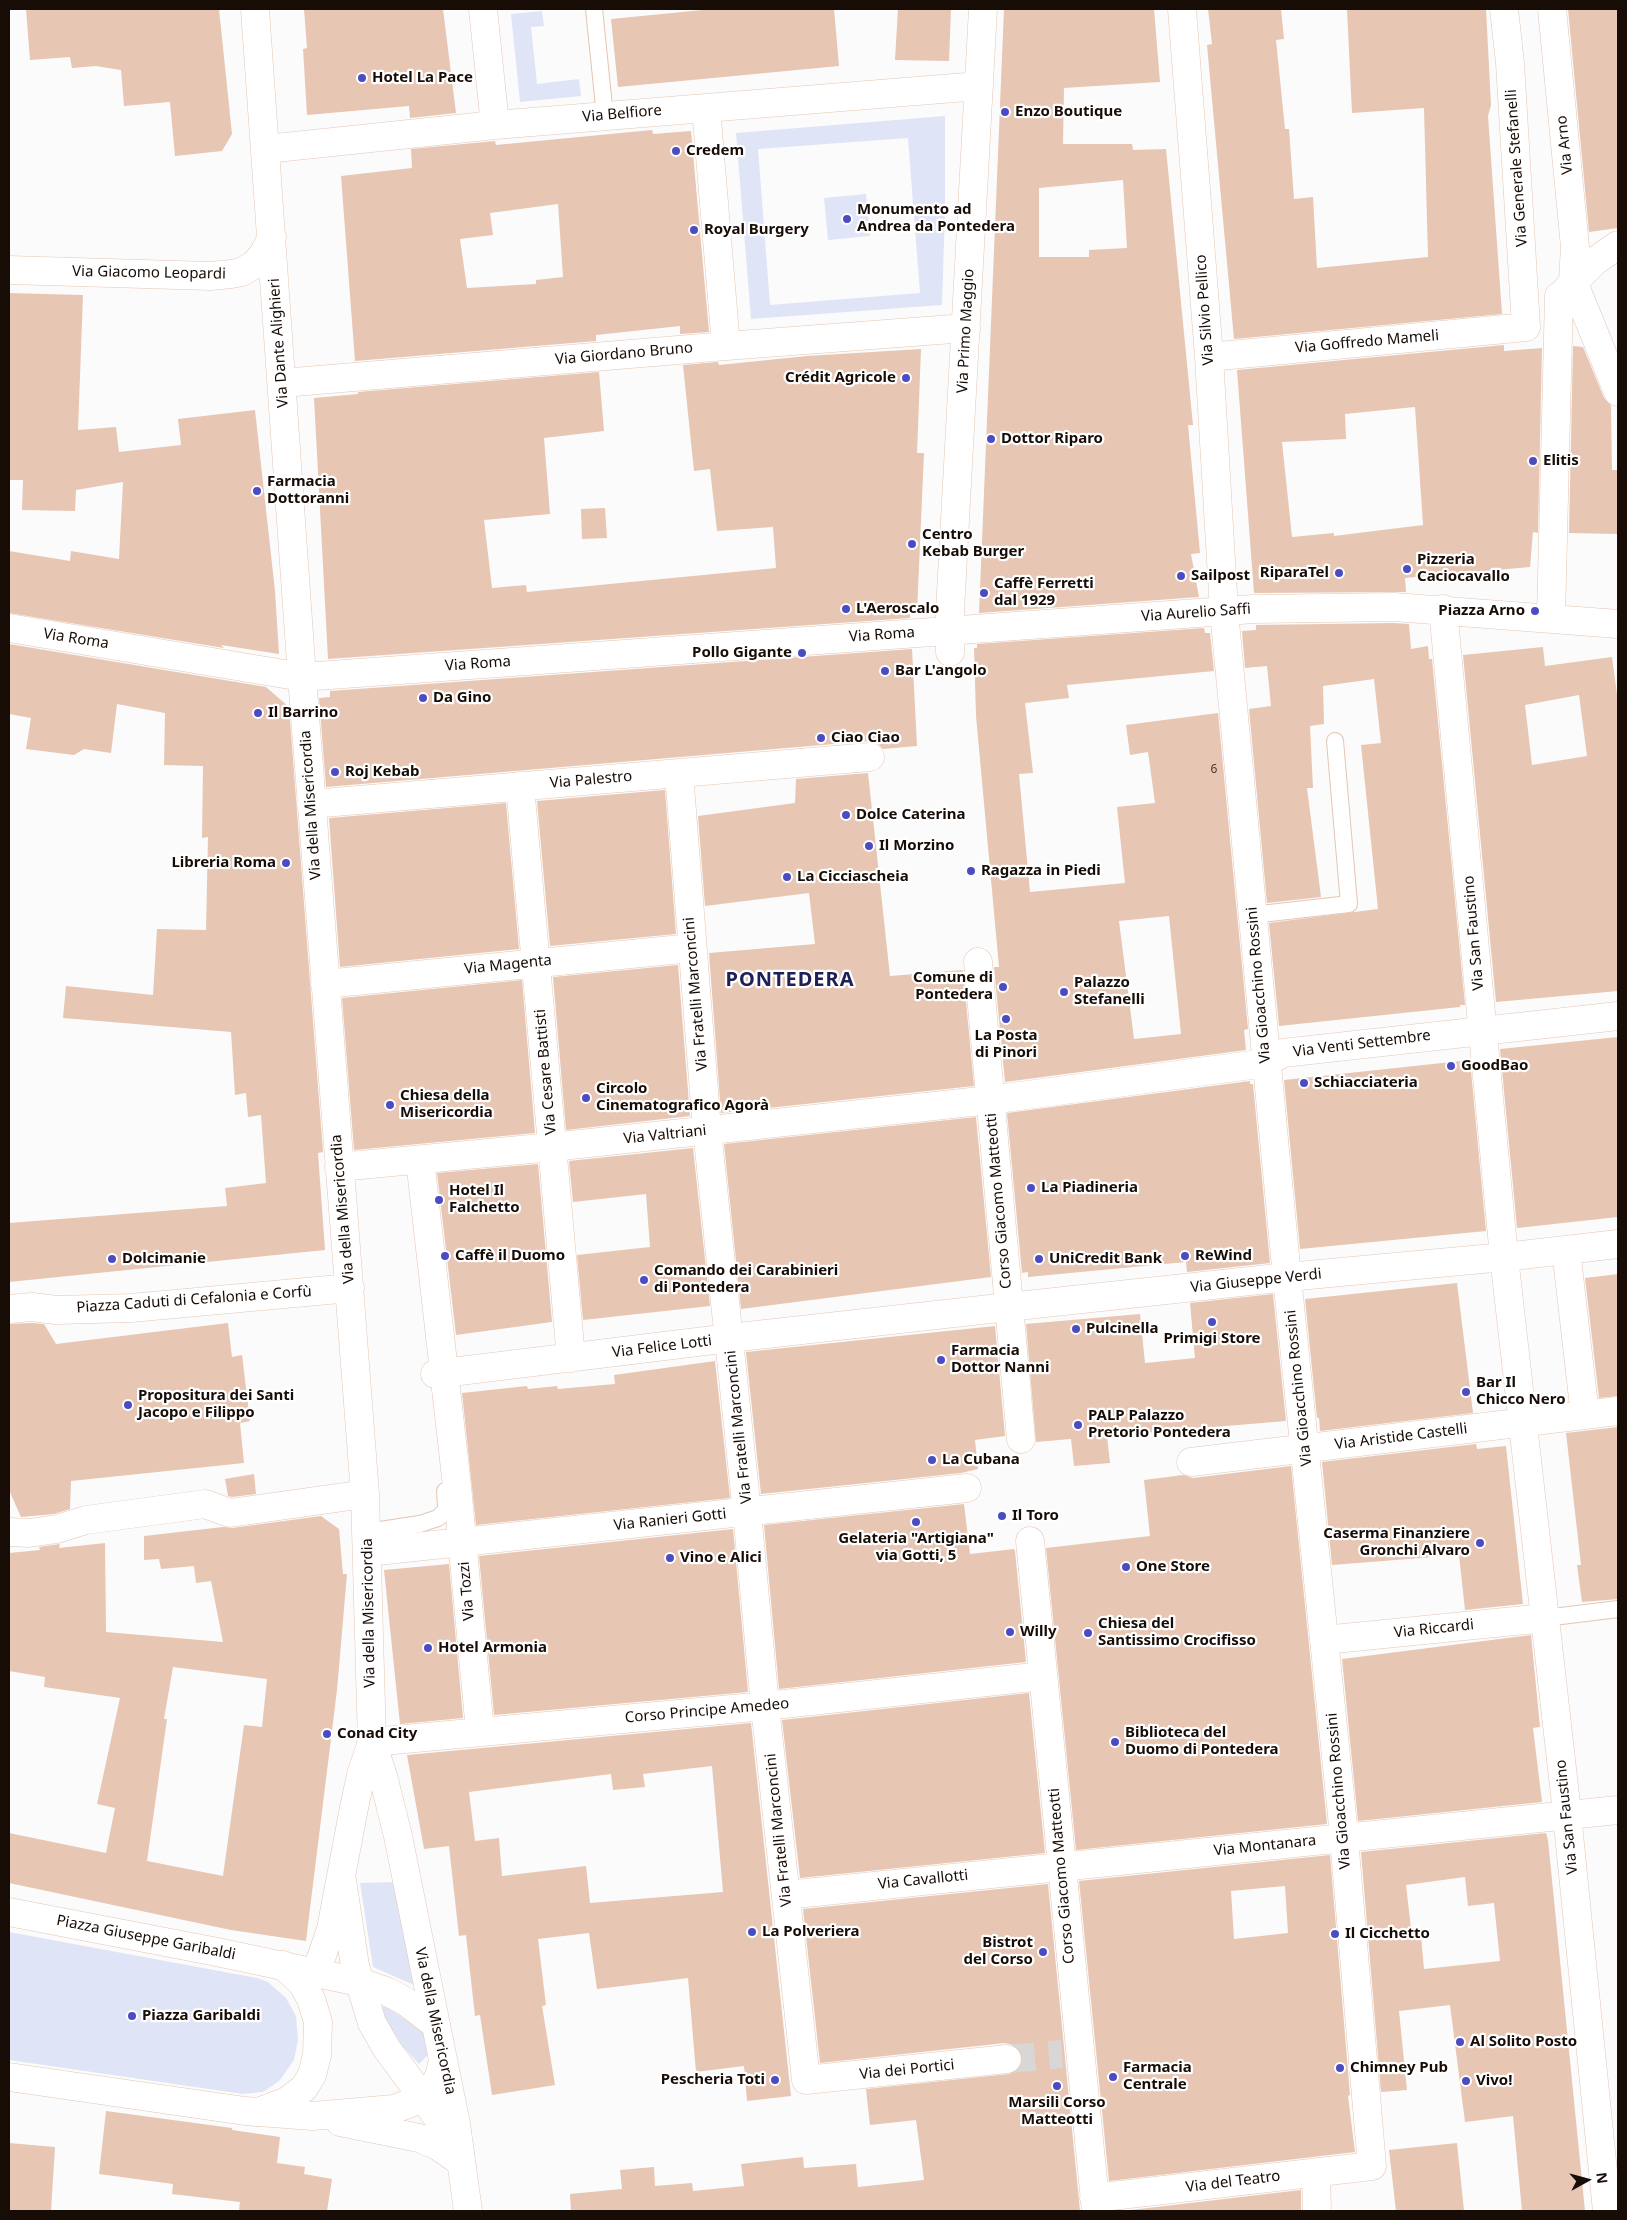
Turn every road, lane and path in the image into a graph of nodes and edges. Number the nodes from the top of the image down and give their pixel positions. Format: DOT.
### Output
graph roads {
  1 [pos="255,9"];
  2 [pos="486,9"];
  3 [pos="594,9"];
  4 [pos="983,9"];
  5 [pos="1182,9"];
  6 [pos="1504,9"];
  7 [pos="1552,9"];
  8 [pos="979,86"];
  9 [pos="706,108"];
  10 [pos="605,116"];
  11 [pos="495,125"];
  12 [pos="266,149"];
  13 [pos="272,237"];
  14 [pos="1618,245"];
  15 [pos="9,270"];
  16 [pos="1566,289"];
  17 [pos="966,328"];
  18 [pos="1526,328"];
  19 [pos="726,346"];
  20 [pos="1209,357"];
  21 [pos="282,383"];
  22 [pos="1618,392"];
  23 [pos="1443,609"];
  24 [pos="1224,611"];
  25 [pos="1551,618"];
  26 [pos="1618,624"];
  27 [pos="9,628"];
  28 [pos="950,641"];
  29 [pos="302,677"];
  30 [pos="1334,741"];
  31 [pos="870,756"];
  32 [pos="679,773"];
  33 [pos="520,786"];
  34 [pos="311,804"];
  35 [pos="1252,915"];
  36 [pos="692,948"];
  37 [pos="536,962"];
  38 [pos="978,962"];
  39 [pos="325,984"];
  40 [pos="1618,1016"];
  41 [pos="1483,1031"];
  42 [pos="1266,1063"];
  43 [pos="990,1100"];
  44 [pos="707,1130"];
  45 [pos="552,1147"];
  46 [pos="420,1160"];
  47 [pos="339,1167"];
  48 [pos="1618,1244"];
  49 [pos="1566,1250"];
  50 [pos="1504,1257"];
  51 [pos="1287,1277"];
  52 [pos="350,1288"];
  53 [pos="1008,1307"];
  54 [pos="9,1309"];
  55 [pos="730,1338"];
  56 [pos="571,1358"];
  57 [pos="440,1374"];
  58 [pos="1618,1411"];
  59 [pos="1585,1415"];
  60 [pos="1522,1422"];
  61 [pos="1021,1439"];
  62 [pos="1305,1448"];
  63 [pos="1191,1462"];
  64 [pos="967,1488"];
  65 [pos="445,1491"];
  66 [pos="365,1494"];
  67 [pos="747,1512"];
  68 [pos="9,1532"];
  69 [pos="462,1541"];
  70 [pos="1030,1541"];
  71 [pos="367,1542"];
  72 [pos="1618,1609"];
  73 [pos="1545,1618"];
  74 [pos="1324,1640"];
  75 [pos="1043,1676"];
  76 [pos="765,1706"];
  77 [pos="480,1731"];
  78 [pos="372,1742"];
  79 [pos="1618,1810"];
  80 [pos="1567,1816"];
  81 [pos="1344,1838"];
  82 [pos="1061,1866"];
  83 [pos="342,1880"];
  84 [pos="786,1895"];
  85 [pos="9,1912"];
  86 [pos="283,1965"];
  87 [pos="316,1973"];
  88 [pos="360,1982"];
  89 [pos="436,2025"];
  90 [pos="444,2059"];
  91 [pos="1008,2060"];
  92 [pos="9,2077"];
  93 [pos="806,2080"];
  94 [pos="423,2097"];
  95 [pos="258,2112"];
  96 [pos="313,2116"];
  97 [pos="1608,2134"];
  98 [pos="460,2158"];
  99 [pos="1372,2166"];
  100 [pos="1316,2173"];
  101 [pos="1095,2205"];
  102 [pos="468,2211"];
  103 [pos="1317,2211"];
  104 [pos="1607,2211"];
  1 -- 12 [label="street, Via Dante Alighieri"];
  2 -- 11 [label="street"];
  3 -- 10 [label="lane"];
  4 -- 8 [label="street, Via Primo Maggio"];
  5 -- 20 [label="street, Via Silvio Pellico"];
  6 -- 18 [label="street, Via Generale Stefanelli"];
  7 -- 16 [label="street, Via Arno"];
  8 -- 9 [label="street, Via Belfiore"];
  8 -- 17 [label="street, Via Primo Maggio"];
  9 -- 10 [label="street, Via Belfiore"];
  9 -- 19 [label="street"];
  10 -- 11 [label="street, Via Belfiore"];
  11 -- 12 [label="street, Via Belfiore"];
  12 -- 13 [label="street, Via Dante Alighieri"];
  13 -- 15 [label="street, Via Giacomo Leopardi"];
  13 -- 21 [label="street, Via Dante Alighieri"];
  14 -- 16 [label="street"];
  16 -- 18 [label="street"];
  16 -- 22 [label="street"];
  16 -- 25 [label="street, Via Arno"];
  17 -- 19 [label="street, Via Giordano Bruno"];
  17 -- 28 [label="street, Via Primo Maggio"];
  18 -- 20 [label="street, Via Goffredo Mameli"];
  19 -- 21 [label="street, Via Giordano Bruno"];
  20 -- 24 [label="street, Via Silvio Pellico"];
  21 -- 29 [label="street, Via Dante Alighieri"];
  23 -- 24 [label="street, Via Aurelio Saffi"];
  23 -- 25 [label="street"];
  23 -- 41 [label="street, Via San Faustino"];
  24 -- 28 [label="street, Via Aurelio Saffi"];
  24 -- 35 [label="street, Via Gioacchino Rossini"];
  25 -- 26 [label="street"];
  27 -- 29 [label="street, Via Roma"];
  28 -- 29 [label="street, Via Roma"];
  29 -- 34 [label="street, Via della Misericordia"];
  30 -- 35 [label="lane"];
  31 -- 32 [label="street, Via Palestro"];
  32 -- 33 [label="street, Via Palestro"];
  32 -- 36 [label="street, Via Fratelli Marconcini"];
  33 -- 34 [label="street, Via Palestro"];
  33 -- 37 [label="street, Via Cesare Battisti"];
  34 -- 39 [label="street, Via della Misericordia"];
  35 -- 42 [label="street, Via Gioacchino Rossini"];
  36 -- 37 [label="street, Via Magenta"];
  36 -- 44 [label="street, Via Fratelli Marconcini"];
  37 -- 39 [label="street, Via Magenta"];
  37 -- 45 [label="street, Via Cesare Battisti"];
  38 -- 43 [label="street, Corso Giacomo Matteotti"];
  39 -- 47 [label="street, Via della Misericordia"];
  40 -- 41 [label="street, Via Venti Settembre"];
  41 -- 42 [label="street, Via Venti Settembre"];
  41 -- 50 [label="street, Via San Faustino"];
  42 -- 43 [label="street, Via Venti Settembre"];
  42 -- 51 [label="street, Via Gioacchino Rossini"];
  43 -- 44 [label="street, Via Valtriani"];
  43 -- 53 [label="street, Corso Giacomo Matteotti"];
  44 -- 45 [label="street, Via Valtriani"];
  44 -- 55 [label="street, Via Fratelli Marconcini"];
  45 -- 46 [label="street, Via Valtriani"];
  45 -- 56 [label="street, Via Cesare Battisti"];
  46 -- 47 [label="street, Via Valtriani"];
  46 -- 57 [label="street, Via Tozzi"];
  47 -- 52 [label="street, Via della Misericordia"];
  48 -- 49 [label="street"];
  49 -- 50 [label="street, Via Giuseppe Verdi"];
  49 -- 59 [label="street"];
  50 -- 51 [label="street, Via Giuseppe Verdi"];
  50 -- 60 [label="street, Via San Faustino"];
  51 -- 53 [label="street, Via Giuseppe Verdi"];
  51 -- 62 [label="street, Via Gioacchino Rossini"];
  52 -- 54 [label="street, Piazza Caduti di Cefalonia e Corfù"];
  52 -- 66 [label="street, Via della Misericordia"];
  53 -- 55 [label="street, Via Felice Lotti"];
  53 -- 61 [label="street, Corso Giacomo Matteotti"];
  55 -- 56 [label="street, Via Felice Lotti"];
  55 -- 67 [label="street, Via Fratelli Marconcini"];
  56 -- 57 [label="street, Via Felice Lotti"];
  57 -- 69 [label="street, Via Tozzi"];
  58 -- 59 [label="street"];
  59 -- 60 [label="street, Via Aristide Castelli"];
  60 -- 62 [label="street, Via Aristide Castelli"];
  60 -- 73 [label="street, Via San Faustino"];
  62 -- 63 [label="street, Via Aristide Castelli"];
  62 -- 74 [label="street, Via Gioacchino Rossini"];
  64 -- 67 [label="street, Via Ranieri Gotti"];
  65 -- 71 [label="lane"];
  66 -- 68 [label="street"];
  66 -- 71 [label="street, Via della Misericordia"];
  67 -- 69 [label="street, Via Ranieri Gotti"];
  67 -- 76 [label="street, Via Fratelli Marconcini"];
  69 -- 71 [label="street, Via Ranieri Gotti"];
  69 -- 77 [label="street, Via Tozzi"];
  70 -- 75 [label="street, Corso Giacomo Matteotti"];
  71 -- 78 [label="street, Via della Misericordia"];
  72 -- 73 [label="lane"];
  73 -- 74 [label="street, Via Riccardi"];
  73 -- 80 [label="street, Via San Faustino"];
  74 -- 81 [label="street, Via Gioacchino Rossini"];
  75 -- 76 [label="street, Corso Principe Amedeo"];
  75 -- 82 [label="street, Corso Giacomo Matteotti"];
  76 -- 77 [label="street, Corso Principe Amedeo"];
  76 -- 84 [label="street, Via Fratelli Marconcini"];
  77 -- 78 [label="street, Corso Principe Amedeo"];
  78 -- 83 [label="street, Via della Misericordia"];
  78 -- 89 [label="street, Via della Misericordia"];
  79 -- 80 [label="street, Via Montanara"];
  80 -- 81 [label="street, Via Montanara"];
  80 -- 97 [label="street, Via San Faustino"];
  81 -- 82 [label="street, Via Montanara"];
  81 -- 99 [label="street, Via Gioacchino Rossini"];
  82 -- 84 [label="street, Via Cavallotti"];
  82 -- 101 [label="street, Corso Giacomo Matteotti"];
  83 -- 87 [label="street, Via della Misericordia"];
  83 -- 88 [label="street, Via della Misericordia"];
  84 -- 93 [label="street, Via Fratelli Marconcini"];
  85 -- 86 [label="street, Piazza Giuseppe Garibaldi"];
  86 -- 87 [label="street, Piazza Giuseppe Garibaldi"];
  86 -- 95 [label="street"];
  87 -- 88 [label="street, Piazza Giuseppe Garibaldi"];
  88 -- 89 [label="street, Piazza Giuseppe Garibaldi"];
  88 -- 94 [label="street, Via della Misericordia"];
  89 -- 90 [label="street, Via della Misericordia"];
  90 -- 94 [label="street"];
  90 -- 98 [label="street, Via della Misericordia"];
  91 -- 93 [label="street, Via dei Portici"];
  92 -- 95 [label="street"];
  94 -- 96 [label="street"];
  94 -- 98 [label="street, Via della Misericordia"];
  95 -- 96 [label="street"];
  96 -- 98 [label="street"];
  97 -- 104 [label="street, Via San Faustino"];
  98 -- 102 [label="street, Via della Misericordia"];
  99 -- 100 [label="street, Via del Teatro"];
  100 -- 101 [label="street, Via del Teatro"];
  100 -- 103 [label="street"];
}
